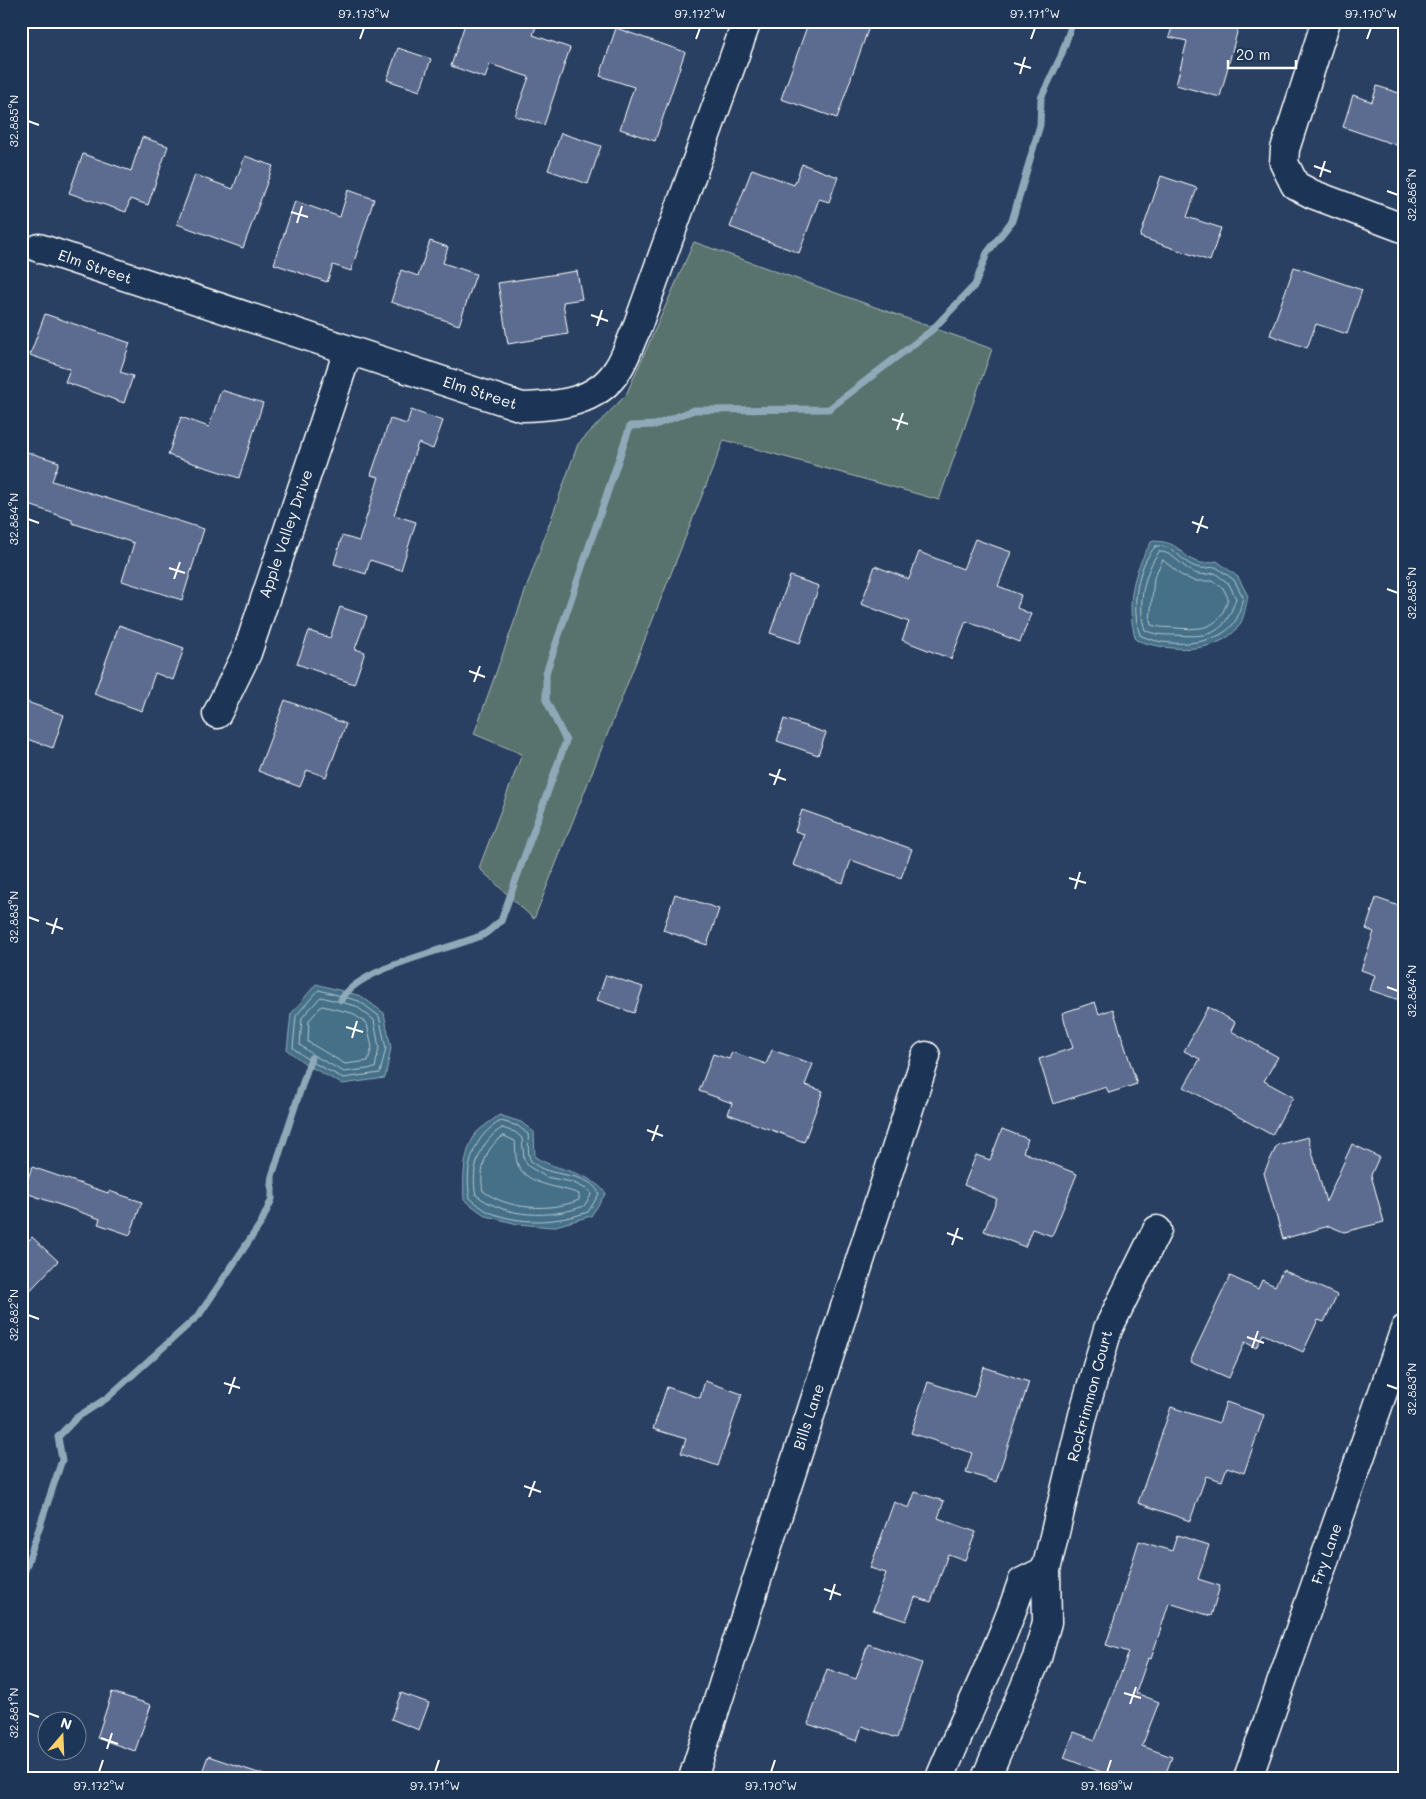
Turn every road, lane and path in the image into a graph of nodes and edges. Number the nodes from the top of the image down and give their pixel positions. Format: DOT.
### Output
graph roads {
  1 [pos="747,21"];
  2 [pos="1326,21"];
  3 [pos="1405,229"];
  4 [pos="39,248"];
  5 [pos="348,351"];
  6 [pos="217,714"];
  7 [pos="926,1056"];
  8 [pos="1157,1230"];
  9 [pos="1405,1329"];
  10 [pos="1046,1570"];
  11 [pos="967,1714"];
  12 [pos="1006,1731"];
  13 [pos="693,1778"];
  14 [pos="940,1778"];
  15 [pos="986,1778"];
  16 [pos="1248,1778"];
  1 -- 5 [label="street, Elm Street"];
  2 -- 3 [label="street"];
  4 -- 5 [label="street, Elm Street"];
  5 -- 6 [label="street, Apple Valley Drive"];
  7 -- 13 [label="street, Bills Lane"];
  8 -- 10 [label="street, Rockrimmon Court"];
  9 -- 16 [label="street, Fry Lane"];
  10 -- 11 [label="street"];
  10 -- 12 [label="street, Rockrimmon Court"];
  11 -- 12 [label="street"];
  11 -- 14 [label="street"];
  12 -- 15 [label="street, Rockrimmon Court"];
}
